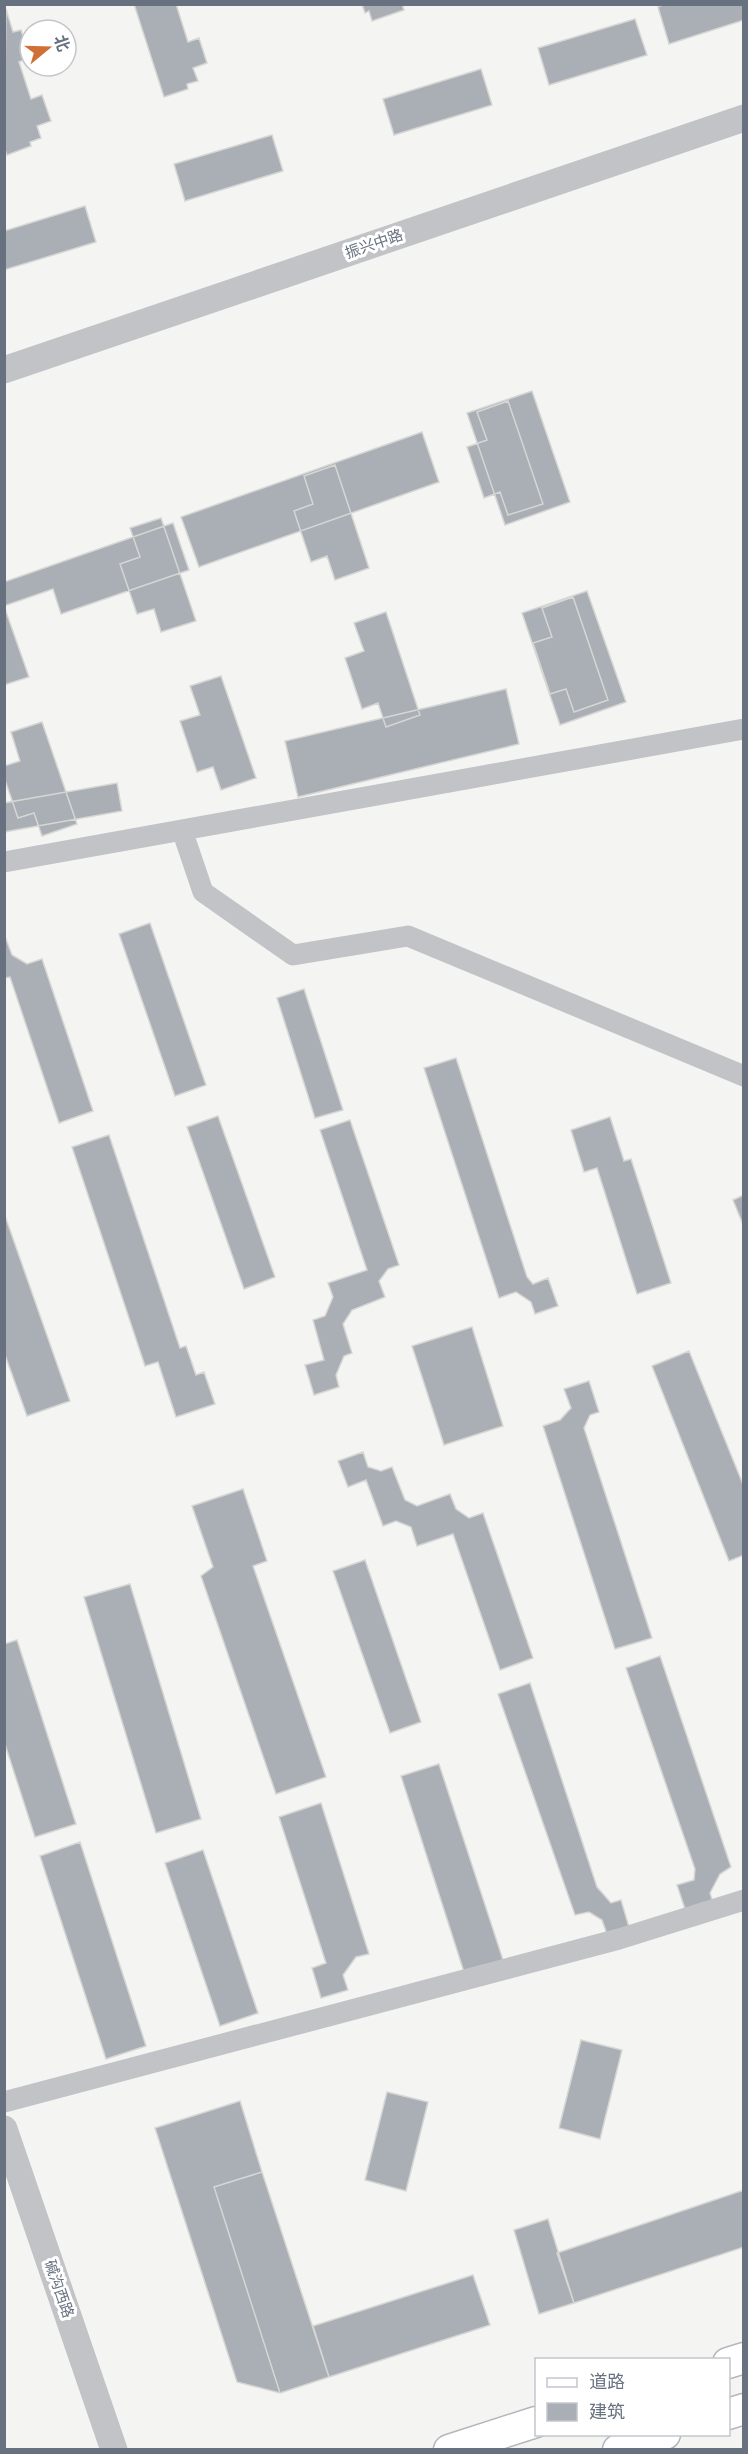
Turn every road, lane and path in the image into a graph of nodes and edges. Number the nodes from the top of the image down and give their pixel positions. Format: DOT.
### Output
graph roads {
  1 [pos="744,118"];
  2 [pos="4,370"];
  3 [pos="744,729"];
  4 [pos="182,830"];
  5 [pos="4,862"];
  6 [pos="744,1076"];
  7 [pos="744,1900"];
  8 [pos="4,2102"];
  9 [pos="4,2129"];
  10 [pos="535,2423"];
  11 [pos="659,2436"];
  12 [pos="114,2450"];
  13 [pos="449,2450"];
  14 [pos="618,2450"];
  1 -- 2 [label="street, 振兴中路"];
  3 -- 4 [label="street"];
  4 -- 5 [label="street"];
  4 -- 6 [label="street"];
  7 -- 8 [label="street"];
  9 -- 12 [label="street, 碱沟西路"];
  10 -- 13 [label="main road"];
  11 -- 14 [label="main road"];
}
